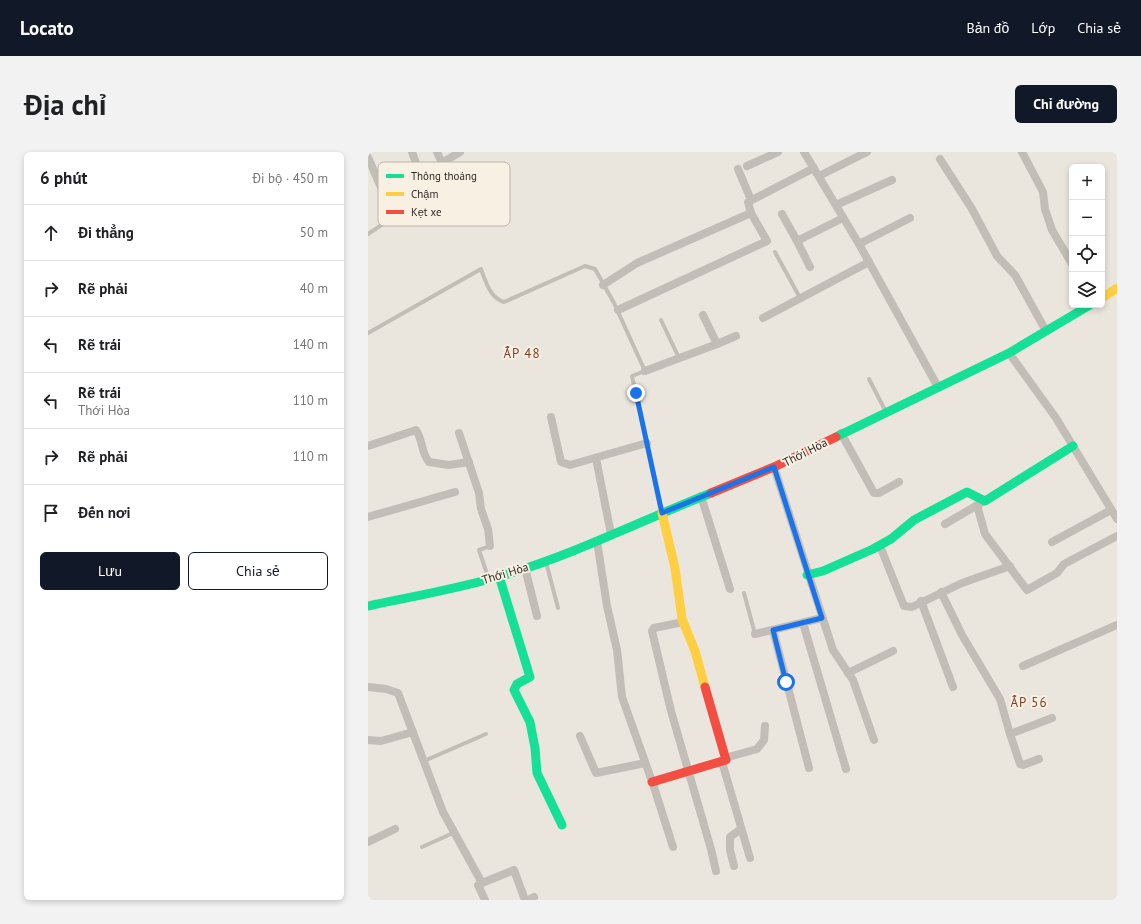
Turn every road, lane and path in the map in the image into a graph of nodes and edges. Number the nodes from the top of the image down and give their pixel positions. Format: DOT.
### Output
graph roads {
  1 [pos="412,152"];
  2 [pos="437,152"];
  3 [pos="460,152"];
  4 [pos="778,152"];
  5 [pos="804,152"];
  6 [pos="868,152"];
  7 [pos="1022,152"];
  8 [pos="368,157"];
  9 [pos="940,159"];
  10 [pos="416,162"];
  11 [pos="442,162"];
  12 [pos="444,162"];
  13 [pos="814,168"];
  14 [pos="819,176"];
  15 [pos="378,180"];
  16 [pos="892,180"];
  17 [pos="751,200"];
  18 [pos="836,205"];
  19 [pos="751,213"];
  20 [pos="782,214"];
  21 [pos="844,218"];
  22 [pos="910,218"];
  23 [pos="380,226"];
  24 [pos="368,234"];
  25 [pos="798,241"];
  26 [pos="859,244"];
  27 [pos="775,252"];
  28 [pos="1069,259"];
  29 [pos="869,262"];
  30 [pos="810,267"];
  31 [pos="603,285"];
  32 [pos="1117,288"];
  33 [pos="1105,296"];
  34 [pos="801,298"];
  35 [pos="1085,308"];
  36 [pos="618,310"];
  37 [pos="703,315"];
  38 [pos="763,318"];
  39 [pos="661,320"];
  40 [pos="1046,331"];
  41 [pos="368,332"];
  42 [pos="736,336"];
  43 [pos="717,344"];
  44 [pos="1009,353"];
  45 [pos="679,358"];
  46 [pos="645,371"];
  47 [pos="869,379"];
  48 [pos="938,387"];
  49 [pos="886,412"];
  50 [pos="551,417"];
  51 [pos="459,433"];
  52 [pos="841,433"];
  53 [pos="647,443"];
  54 [pos="368,446"];
  55 [pos="1073,446"];
  56 [pos="596,458"];
  57 [pos="469,462"];
  58 [pos="774,467"];
  59 [pos="899,482"];
  60 [pos="455,492"];
  61 [pos="701,496"];
  62 [pos="981,503"];
  63 [pos="1111,510"];
  64 [pos="662,513"];
  65 [pos="368,517"];
  66 [pos="1117,519"];
  67 [pos="945,524"];
  68 [pos="611,534"];
  69 [pos="1117,536"];
  70 [pos="597,540"];
  71 [pos="1052,542"];
  72 [pos="490,546"];
  73 [pos="880,546"];
  74 [pos="545,561"];
  75 [pos="1010,566"];
  76 [pos="525,568"];
  77 [pos="807,575"];
  78 [pos="499,576"];
  79 [pos="489,579"];
  80 [pos="730,589"];
  81 [pos="941,592"];
  82 [pos="744,593"];
  83 [pos="921,601"];
  84 [pos="368,606"];
  85 [pos="558,608"];
  86 [pos="537,616"];
  87 [pos="822,618"];
  88 [pos="683,622"];
  89 [pos="803,624"];
  90 [pos="1117,625"];
  91 [pos="773,630"];
  92 [pos="755,634"];
  93 [pos="893,651"];
  94 [pos="1023,666"];
  95 [pos="848,673"];
  96 [pos="368,686"];
  97 [pos="953,687"];
  98 [pos="1052,718"];
  99 [pos="765,726"];
  100 [pos="413,732"];
  101 [pos="486,734"];
  102 [pos="1010,734"];
  103 [pos="580,736"];
  104 [pos="368,740"];
  105 [pos="874,740"];
  106 [pos="1039,758"];
  107 [pos="723,760"];
  108 [pos="424,761"];
  109 [pos="645,763"];
  110 [pos="809,768"];
  111 [pos="846,769"];
  112 [pos="688,771"];
  113 [pos="652,782"];
  114 [pos="562,825"];
  115 [pos="394,829"];
  116 [pos="741,829"];
  117 [pos="453,833"];
  118 [pos="368,842"];
  119 [pos="422,847"];
  120 [pos="673,847"];
  121 [pos="750,858"];
  122 [pos="734,866"];
  123 [pos="716,871"];
  124 [pos="482,883"];
  125 [pos="529,899"];
  126 [pos="485,900"];
  1 -- 10 [label="street"];
  2 -- 11 [label="street"];
  3 -- 12 [label="street"];
  4 -- 17 [label="street"];
  5 -- 13 [label="street"];
  6 -- 14 [label="street"];
  7 -- 28 [label="street"];
  8 -- 15 [label="street"];
  9 -- 40 [label="street"];
  13 -- 14 [label="street"];
  13 -- 17 [label="street"];
  14 -- 18 [label="street"];
  16 -- 18 [label="street"];
  17 -- 19 [label="street"];
  18 -- 21 [label="street"];
  19 -- 31 [label="street"];
  19 -- 36 [label="street"];
  20 -- 25 [label="street"];
  21 -- 25 [label="street"];
  21 -- 26 [label="street"];
  22 -- 26 [label="street"];
  23 -- 24 [label="lane"];
  25 -- 30 [label="street"];
  26 -- 29 [label="street"];
  27 -- 34 [label="lane"];
  29 -- 34 [label="street"];
  29 -- 48 [label="street"];
  31 -- 36 [label="lane"];
  31 -- 41 [label="lane"];
  32 -- 33 [label="street"];
  34 -- 38 [label="street"];
  35 -- 40 [label="street, Thới Hòa"];
  36 -- 46 [label="lane"];
  37 -- 43 [label="street"];
  39 -- 45 [label="lane"];
  40 -- 44 [label="street, Thới Hòa"];
  42 -- 43 [label="street"];
  43 -- 45 [label="street"];
  44 -- 48 [label="street, Thới Hòa"];
  44 -- 55 [label="street"];
  45 -- 46 [label="street"];
  46 -- 53 [label="lane"];
  47 -- 49 [label="lane"];
  48 -- 49 [label="street, Thới Hòa"];
  49 -- 52 [label="street, Thới Hòa"];
  50 -- 56 [label="street"];
  51 -- 57 [label="street"];
  52 -- 58 [label="street, Thới Hòa"];
  52 -- 59 [label="street"];
  53 -- 56 [label="street"];
  53 -- 64 [label="lane"];
  54 -- 57 [label="street"];
  55 -- 62 [label="street"];
  55 -- 63 [label="street"];
  56 -- 68 [label="street"];
  57 -- 72 [label="street"];
  58 -- 61 [label="street, Thới Hòa"];
  58 -- 77 [label="street"];
  60 -- 65 [label="street"];
  61 -- 64 [label="street, Thới Hòa"];
  61 -- 80 [label="street"];
  62 -- 67 [label="street"];
  62 -- 73 [label="street"];
  62 -- 75 [label="street"];
  63 -- 66 [label="street"];
  63 -- 71 [label="street"];
  64 -- 68 [label="street, Thới Hòa"];
  64 -- 88 [label="street"];
  68 -- 70 [label="street, Thới Hòa"];
  69 -- 75 [label="street"];
  70 -- 74 [label="street, Thới Hòa"];
  70 -- 109 [label="street"];
  72 -- 79 [label="lane"];
  73 -- 77 [label="street"];
  73 -- 83 [label="street"];
  74 -- 76 [label="street, Thới Hòa"];
  74 -- 85 [label="lane"];
  75 -- 81 [label="street"];
  76 -- 78 [label="street, Thới Hòa"];
  76 -- 86 [label="street"];
  77 -- 87 [label="street"];
  78 -- 79 [label="street, Thới Hòa"];
  78 -- 114 [label="street"];
  79 -- 84 [label="street, Thới Hòa"];
  81 -- 83 [label="street"];
  81 -- 102 [label="street"];
  82 -- 92 [label="lane"];
  83 -- 97 [label="street"];
  87 -- 89 [label="street"];
  87 -- 95 [label="street"];
  88 -- 107 [label="street"];
  88 -- 112 [label="street"];
  89 -- 91 [label="street"];
  89 -- 111 [label="street"];
  90 -- 94 [label="street"];
  91 -- 92 [label="street"];
  91 -- 110 [label="street"];
  93 -- 95 [label="street"];
  95 -- 105 [label="street"];
  96 -- 100 [label="street"];
  98 -- 102 [label="street"];
  99 -- 107 [label="street"];
  100 -- 104 [label="street"];
  100 -- 108 [label="street"];
  101 -- 108 [label="lane"];
  102 -- 106 [label="street"];
  103 -- 109 [label="street"];
  107 -- 112 [label="street"];
  107 -- 116 [label="street"];
  108 -- 117 [label="street"];
  109 -- 113 [label="street"];
  112 -- 113 [label="street"];
  112 -- 123 [label="street"];
  113 -- 120 [label="street"];
  115 -- 118 [label="street"];
  116 -- 121 [label="street"];
  116 -- 122 [label="street"];
  117 -- 119 [label="lane"];
  117 -- 124 [label="street"];
  124 -- 125 [label="street"];
  124 -- 126 [label="street"];
}
